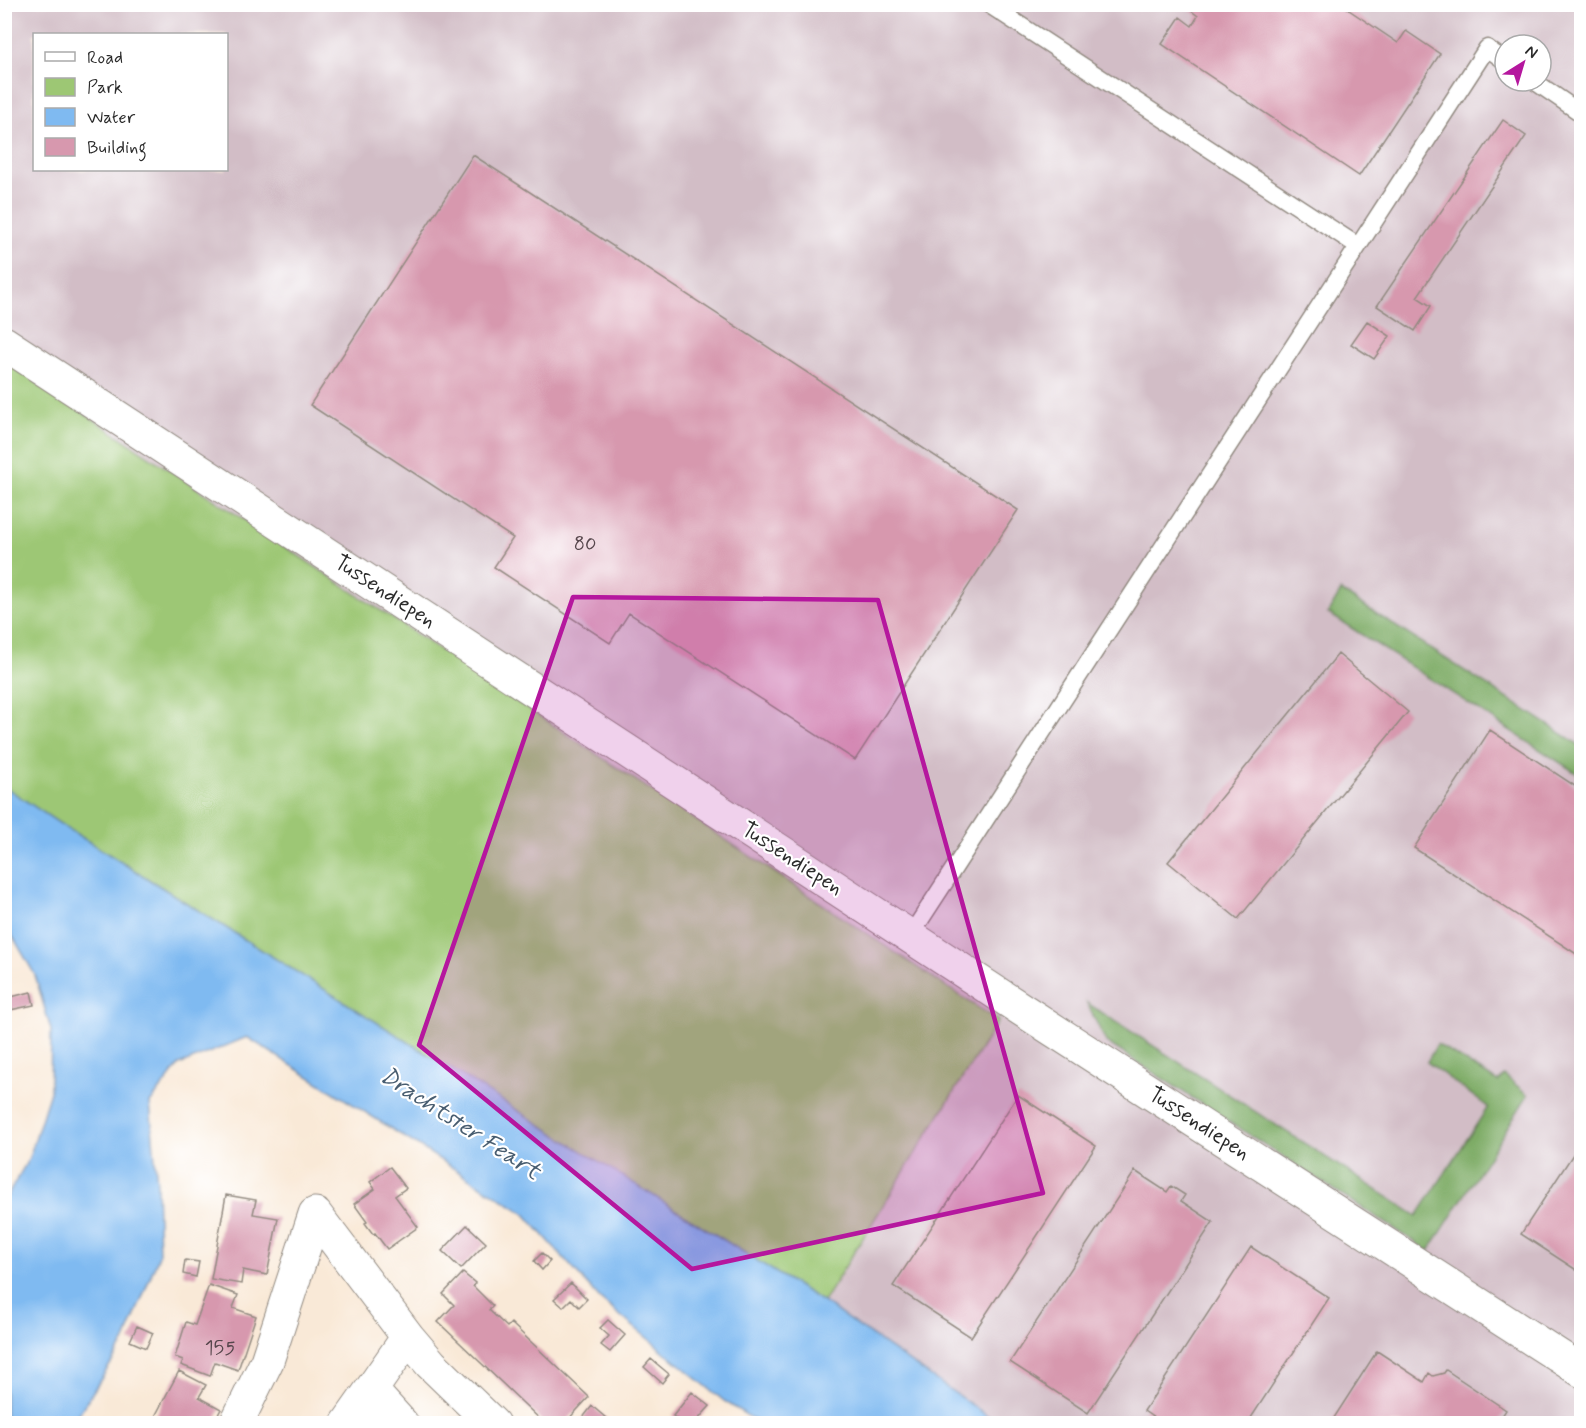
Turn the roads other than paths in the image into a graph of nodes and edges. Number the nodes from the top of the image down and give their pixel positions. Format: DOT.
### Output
graph roads {
  1 [pos="988,4"];
  2 [pos="1493,53"];
  3 [pos="1551,93"];
  4 [pos="1581,114"];
  5 [pos="1358,246"];
  6 [pos="4,343"];
  7 [pos="910,936"];
  8 [pos="408,1337"];
  9 [pos="1581,1371"];
  10 [pos="371,1390"];
  11 [pos="236,1424"];
  12 [pos="347,1424"];
  13 [pos="402,1424"];
  14 [pos="493,1424"];
  1 -- 5 [label="lane"];
  2 -- 5 [label="lane"];
  3 -- 4 [label="lane"];
  5 -- 7 [label="lane"];
  6 -- 7 [label="street, Tussendiepen"];
  7 -- 9 [label="street, Tussendiepen"];
  8 -- 10 [label="street"];
  8 -- 11 [label="street"];
  8 -- 14 [label="street"];
  10 -- 12 [label="street"];
  10 -- 13 [label="street"];
}
